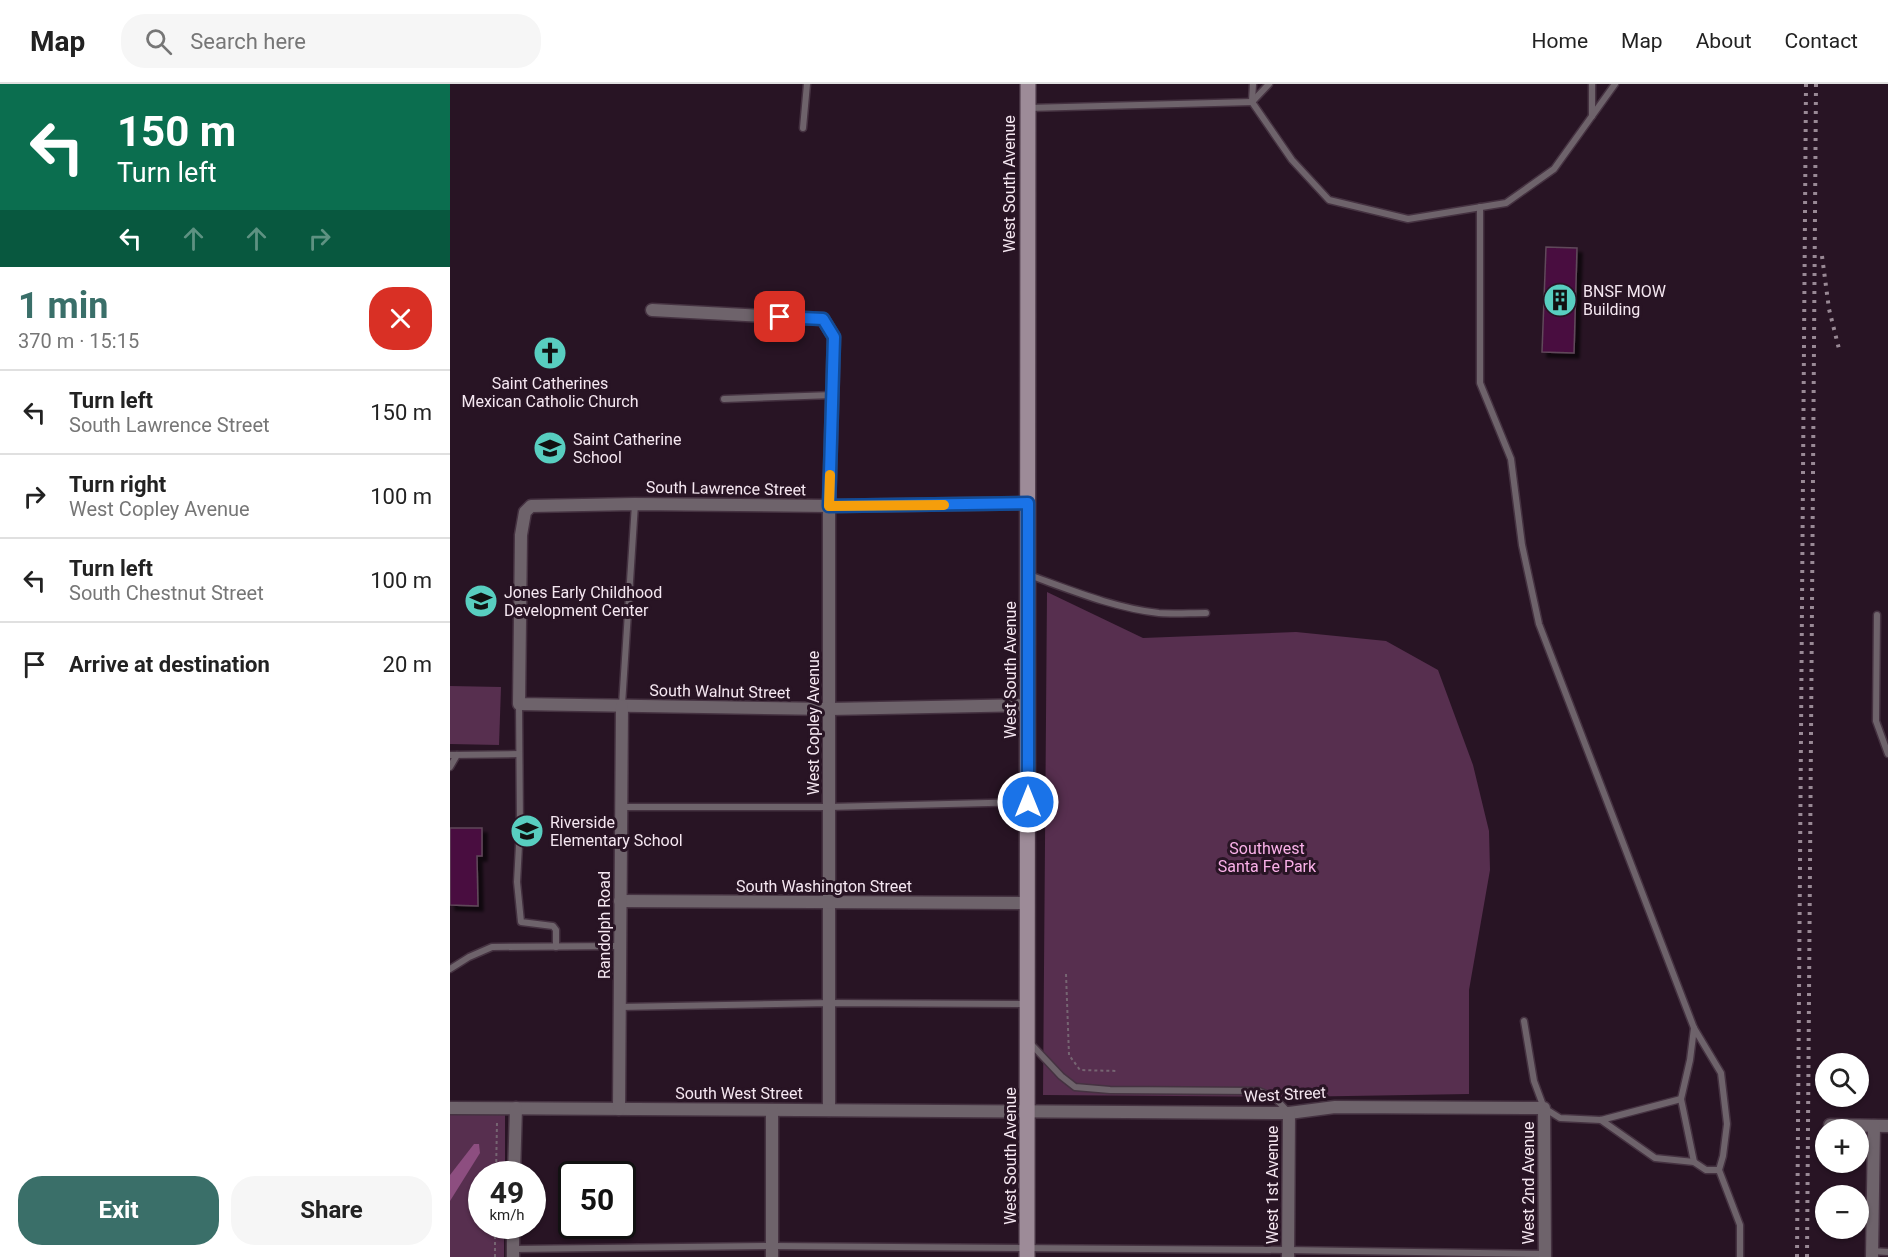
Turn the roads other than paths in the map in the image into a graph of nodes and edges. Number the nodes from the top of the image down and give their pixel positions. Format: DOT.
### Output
graph roads {
  1 [pos="807,84"];
  2 [pos="1028,84"];
  3 [pos="1253,84"];
  4 [pos="1269,84"];
  5 [pos="1592,84"];
  6 [pos="1615,84"];
  7 [pos="1252,102"];
  8 [pos="1028,108"];
  9 [pos="1592,117"];
  10 [pos="803,128"];
  11 [pos="1480,207"];
  12 [pos="652,310"];
  13 [pos="833,395"];
  14 [pos="724,399"];
  15 [pos="1028,503"];
  16 [pos="635,504"];
  17 [pos="829,506"];
  18 [pos="1028,575"];
  19 [pos="1206,613"];
  20 [pos="1877,615"];
  21 [pos="519,704"];
  22 [pos="1028,705"];
  23 [pos="622,706"];
  24 [pos="830,709"];
  25 [pos="519,754"];
  26 [pos="1888,754"];
  27 [pos="453,755"];
  28 [pos="450,767"];
  29 [pos="1028,802"];
  30 [pos="621,807"];
  31 [pos="830,807"];
  32 [pos="620,901"];
  33 [pos="830,902"];
  34 [pos="1028,903"];
  35 [pos="620,946"];
  36 [pos="556,947"];
  37 [pos="450,969"];
  38 [pos="831,1003"];
  39 [pos="1028,1004"];
  40 [pos="620,1006"];
  41 [pos="1524,1021"];
  42 [pos="1694,1028"];
  43 [pos="1028,1041"];
  44 [pos="1681,1099"];
  45 [pos="450,1108"];
  46 [pos="516,1108"];
  47 [pos="1544,1108"];
  48 [pos="619,1109"];
  49 [pos="772,1110"];
  50 [pos="830,1110"];
  51 [pos="1028,1111"];
  52 [pos="1289,1113"];
  53 [pos="1601,1120"];
  54 [pos="1869,1126"];
  55 [pos="1874,1126"];
  56 [pos="1888,1126"];
  57 [pos="514,1161"];
  58 [pos="1695,1162"];
  59 [pos="1719,1170"];
  60 [pos="772,1252"];
  61 [pos="1027,1252"];
  62 [pos="1888,1252"];
  63 [pos="513,1253"];
  64 [pos="1288,1253"];
  65 [pos="1872,1254"];
  66 [pos="1545,1256"];
  67 [pos="1740,1257"];
  1 -- 10 [label="lane"];
  2 -- 8 [label="main road, West South Avenue"];
  3 -- 7 [label="lane"];
  4 -- 7 [label="lane"];
  5 -- 9 [label="lane"];
  6 -- 9 [label="lane"];
  7 -- 8 [label="lane"];
  7 -- 11 [label="lane"];
  8 -- 15 [label="main road, West South Avenue"];
  9 -- 11 [label="lane"];
  11 -- 42 [label="lane"];
  12 -- 13 [label="street, West Copley Avenue"];
  13 -- 14 [label="lane"];
  13 -- 17 [label="street, West Copley Avenue"];
  15 -- 17 [label="street, South Lawrence Street"];
  15 -- 18 [label="main road, West South Avenue"];
  16 -- 17 [label="street, South Lawrence Street"];
  16 -- 21 [label="street, South Lawrence Street"];
  16 -- 23 [label="lane"];
  17 -- 24 [label="street, West Copley Avenue"];
  18 -- 19 [label="lane"];
  18 -- 22 [label="main road, West South Avenue"];
  20 -- 26 [label="lane"];
  21 -- 23 [label="street, South Walnut Street"];
  21 -- 25 [label="lane"];
  22 -- 24 [label="street, South Walnut Street"];
  22 -- 29 [label="main road, West South Avenue"];
  23 -- 24 [label="street, South Walnut Street"];
  23 -- 30 [label="street, Randolph Road"];
  24 -- 31 [label="street, West Copley Avenue"];
  25 -- 27 [label="lane"];
  25 -- 36 [label="lane"];
  27 -- 28 [label="lane"];
  29 -- 31 [label="lane"];
  29 -- 34 [label="main road, West South Avenue"];
  30 -- 31 [label="lane"];
  30 -- 32 [label="street, Randolph Road"];
  31 -- 33 [label="street, West Copley Avenue"];
  32 -- 33 [label="street, South Washington Street"];
  32 -- 35 [label="street, Randolph Road"];
  33 -- 34 [label="street, South Washington Street"];
  33 -- 38 [label="street, West Copley Avenue"];
  34 -- 39 [label="main road, West South Avenue"];
  35 -- 36 [label="lane"];
  35 -- 40 [label="street, Randolph Road"];
  36 -- 37 [label="lane"];
  38 -- 39 [label="lane"];
  38 -- 40 [label="lane"];
  38 -- 50 [label="street, West Copley Avenue"];
  39 -- 43 [label="main road, West South Avenue"];
  40 -- 48 [label="street, Randolph Road"];
  41 -- 47 [label="lane"];
  42 -- 44 [label="lane"];
  42 -- 59 [label="lane"];
  43 -- 51 [label="main road, West South Avenue"];
  43 -- 52 [label="lane"];
  44 -- 53 [label="lane, West Street"];
  44 -- 58 [label="lane"];
  45 -- 46 [label="street, South West Street"];
  46 -- 48 [label="street, South West Street"];
  46 -- 57 [label="street"];
  47 -- 52 [label="street, West Street"];
  47 -- 53 [label="lane, West Street"];
  47 -- 66 [label="street, West 2nd Avenue"];
  48 -- 49 [label="street, South West Street"];
  49 -- 50 [label="street, South West Street"];
  49 -- 60 [label="street"];
  50 -- 51 [label="street, South West Street"];
  51 -- 52 [label="street, West Street"];
  51 -- 61 [label="main road, West South Avenue"];
  52 -- 64 [label="street, West 1st Avenue"];
  53 -- 58 [label="lane"];
  54 -- 55 [label="street"];
  55 -- 56 [label="street"];
  55 -- 65 [label="street"];
  58 -- 59 [label="lane"];
  59 -- 67 [label="lane"];
  60 -- 61 [label="lane"];
  60 -- 63 [label="lane"];
  61 -- 64 [label="lane"];
  62 -- 65 [label="lane"];
  64 -- 66 [label="lane"];
}
